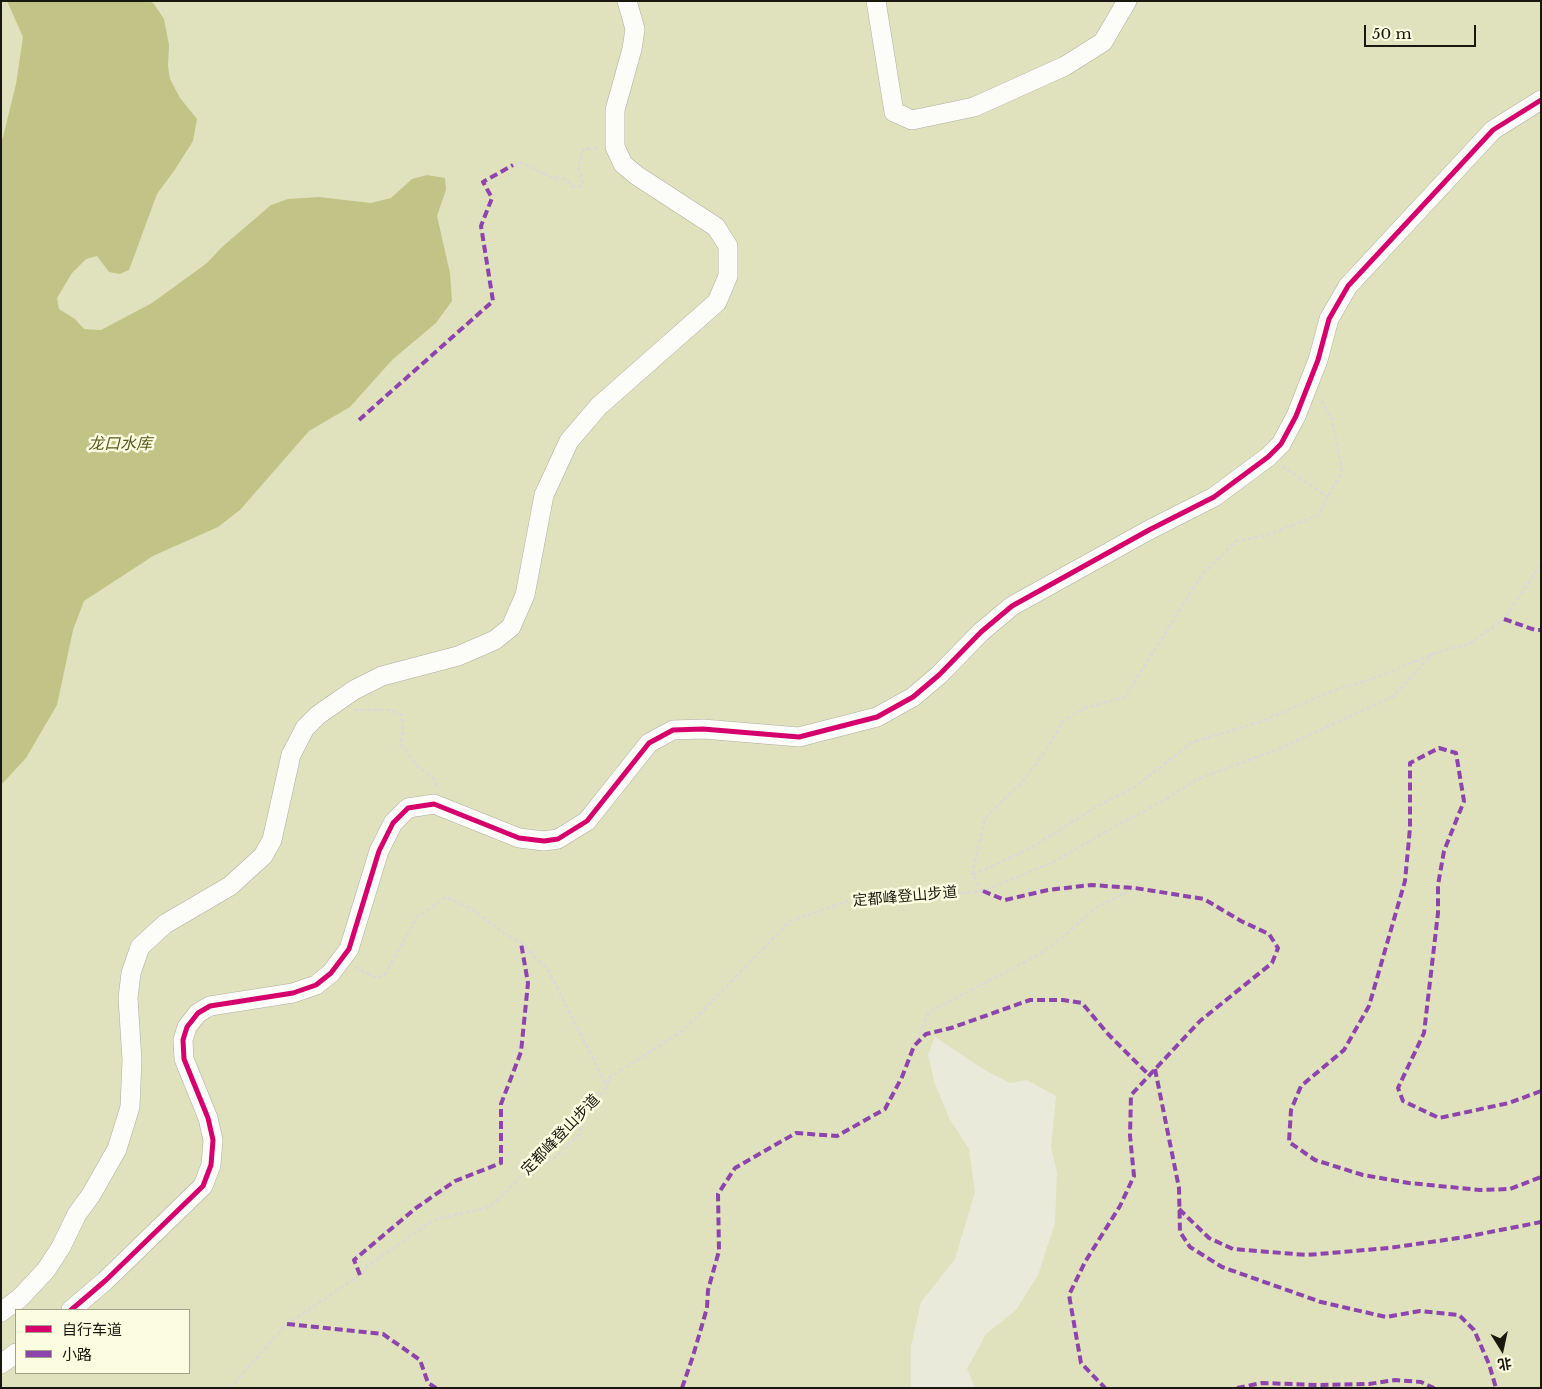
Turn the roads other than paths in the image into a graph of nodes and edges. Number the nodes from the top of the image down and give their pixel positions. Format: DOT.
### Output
graph roads {
  1 [pos="627,1"];
  2 [pos="876,1"];
  3 [pos="1128,1"];
  4 [pos="1541,100"];
  5 [pos="72,1309"];
  6 [pos="1,1312"];
  7 [pos="15,1354"];
  8 [pos="1,1364"];
  1 -- 6 [label="street"];
  2 -- 3 [label="street"];
  4 -- 5 [label="street"];
  7 -- 8 [label="street"];
}
